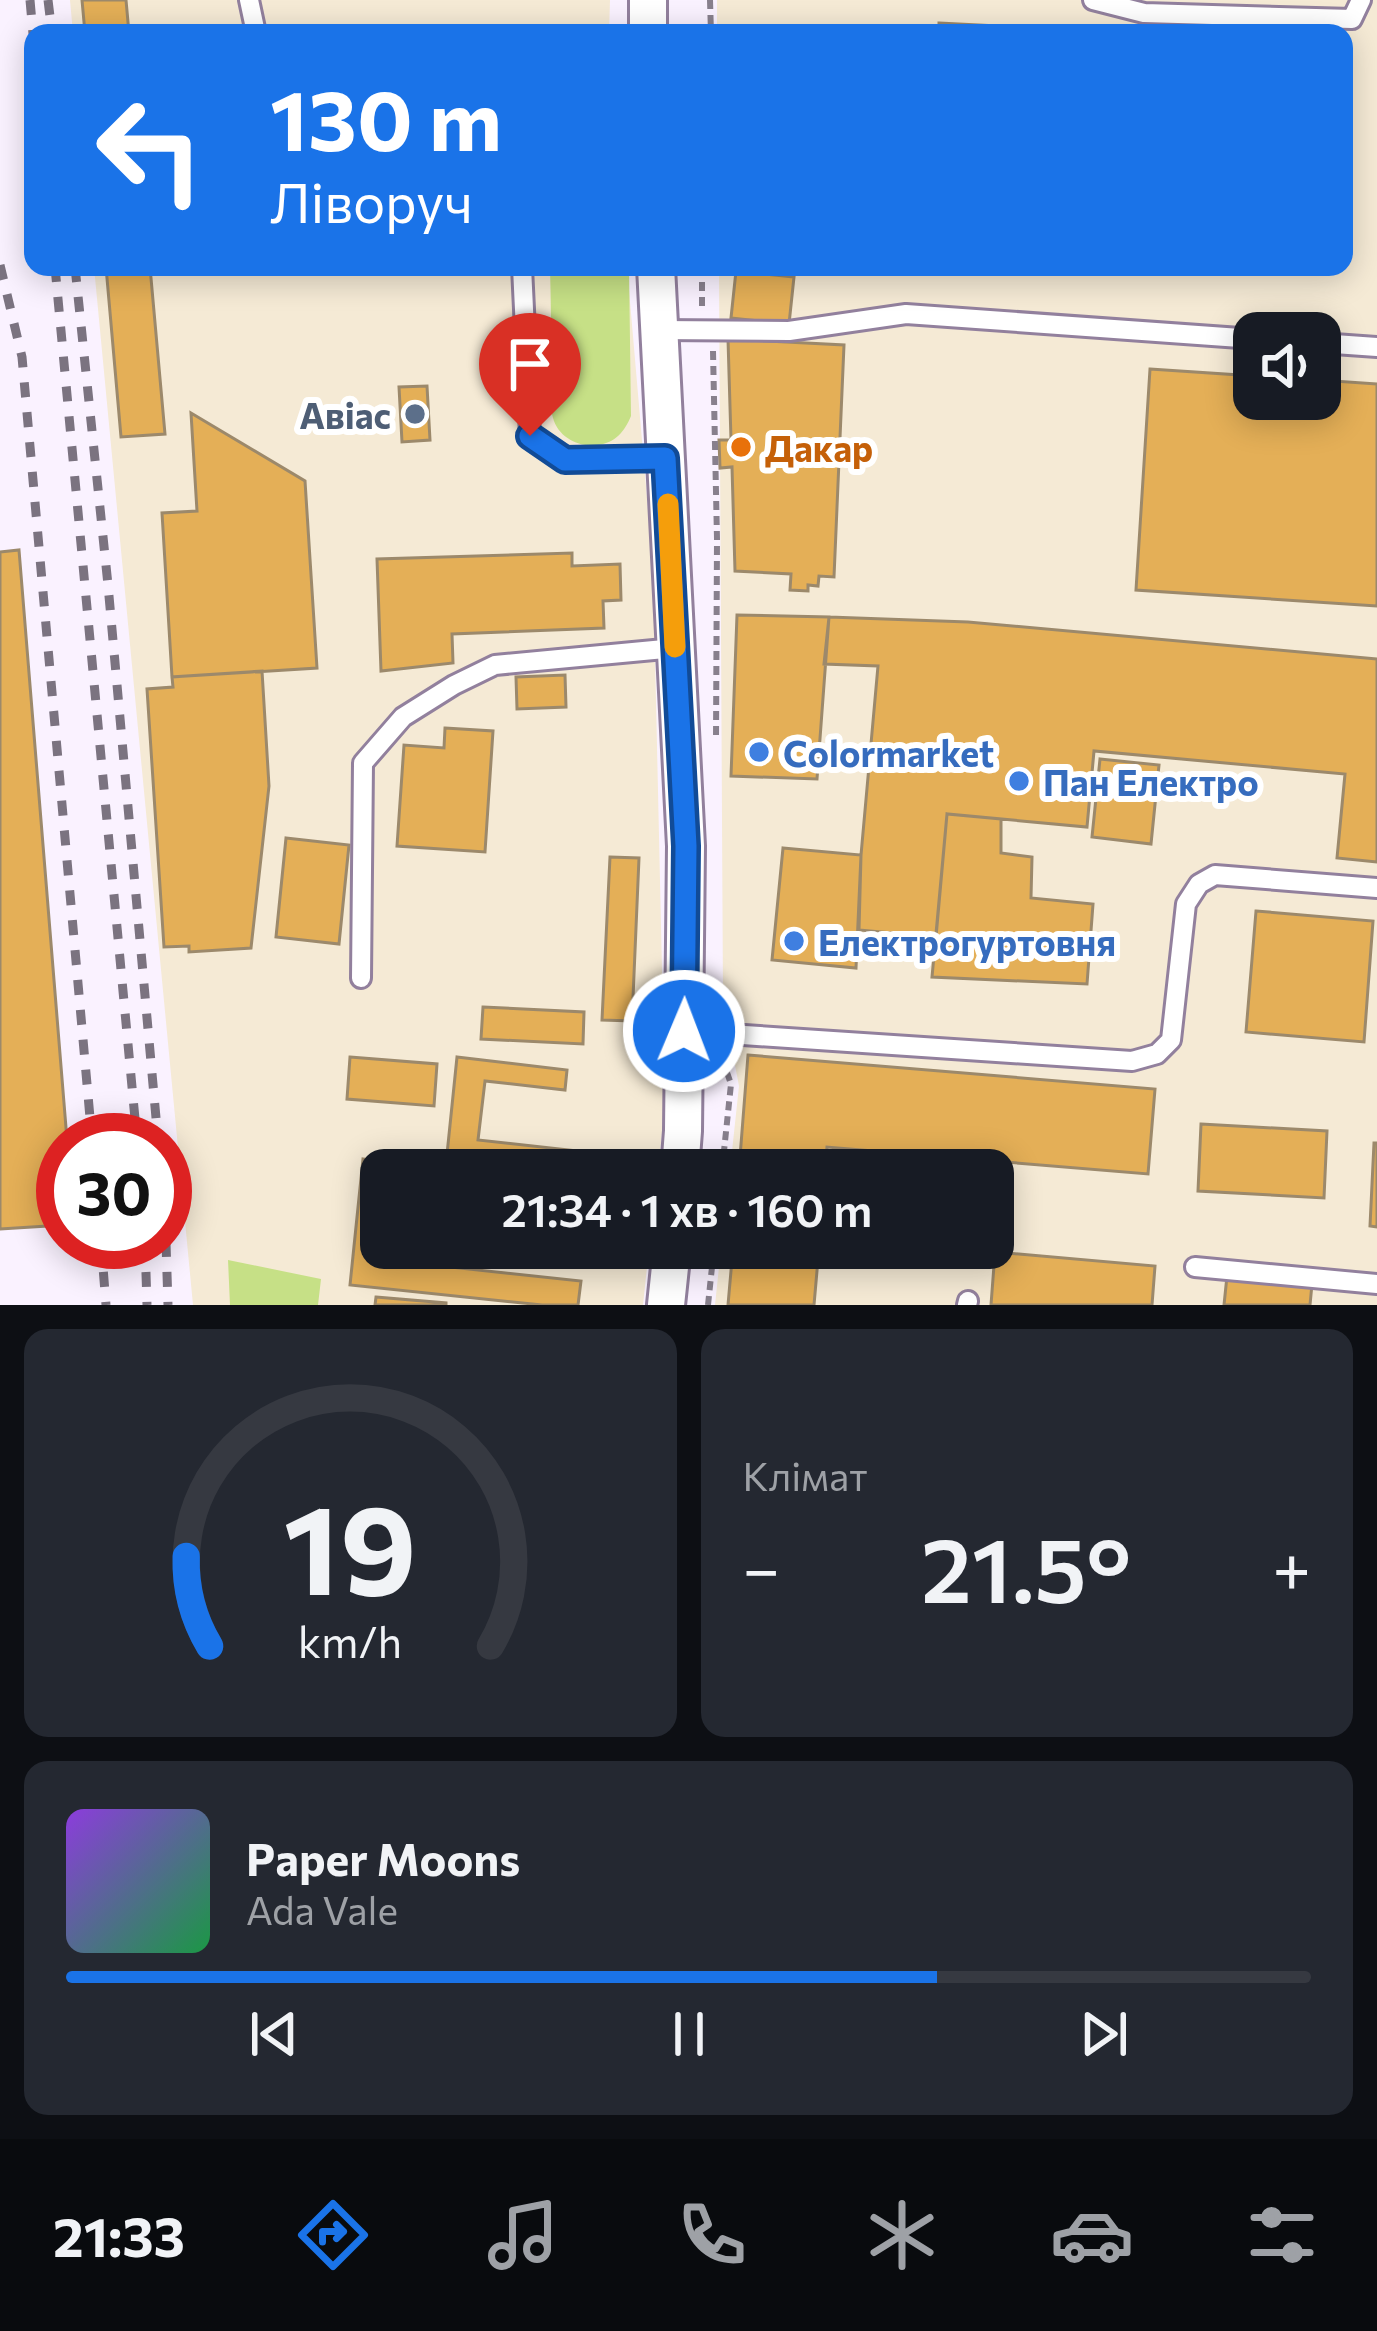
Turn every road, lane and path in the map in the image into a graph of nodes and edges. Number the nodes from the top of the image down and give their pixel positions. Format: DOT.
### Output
graph roads {
  1 [pos="1093,0"];
  2 [pos="1361,0"];
  3 [pos="522,276"];
  4 [pos="656,276"];
  5 [pos="702,276"];
  6 [pos="658,330"];
  7 [pos="703,330"];
  8 [pos="1233,337"];
  9 [pos="1341,344"];
  10 [pos="1377,347"];
  11 [pos="665,458"];
  12 [pos="675,648"];
  13 [pos="716,744"];
  14 [pos="1377,888"];
  15 [pos="361,978"];
  16 [pos="698,1032"];
  17 [pos="682,1149"];
  18 [pos="724,1149"];
  19 [pos="1195,1267"];
  20 [pos="670,1269"];
  21 [pos="712,1269"];
  22 [pos="1377,1284"];
  23 [pos="666,1305"];
  24 [pos="708,1305"];
  1 -- 2 [label="lane"];
  3 -- 11 [label="lane"];
  4 -- 6 [label="street"];
  5 -- 7 [label="path"];
  6 -- 7 [label="lane"];
  6 -- 11 [label="street"];
  7 -- 8 [label="lane"];
  7 -- 13 [label="path"];
  9 -- 10 [label="lane"];
  11 -- 12 [label="street"];
  12 -- 15 [label="lane"];
  12 -- 16 [label="street"];
  14 -- 16 [label="lane"];
  16 -- 17 [label="street"];
  16 -- 18 [label="path"];
  19 -- 22 [label="lane"];
  20 -- 23 [label="street"];
  21 -- 24 [label="path"];
}
